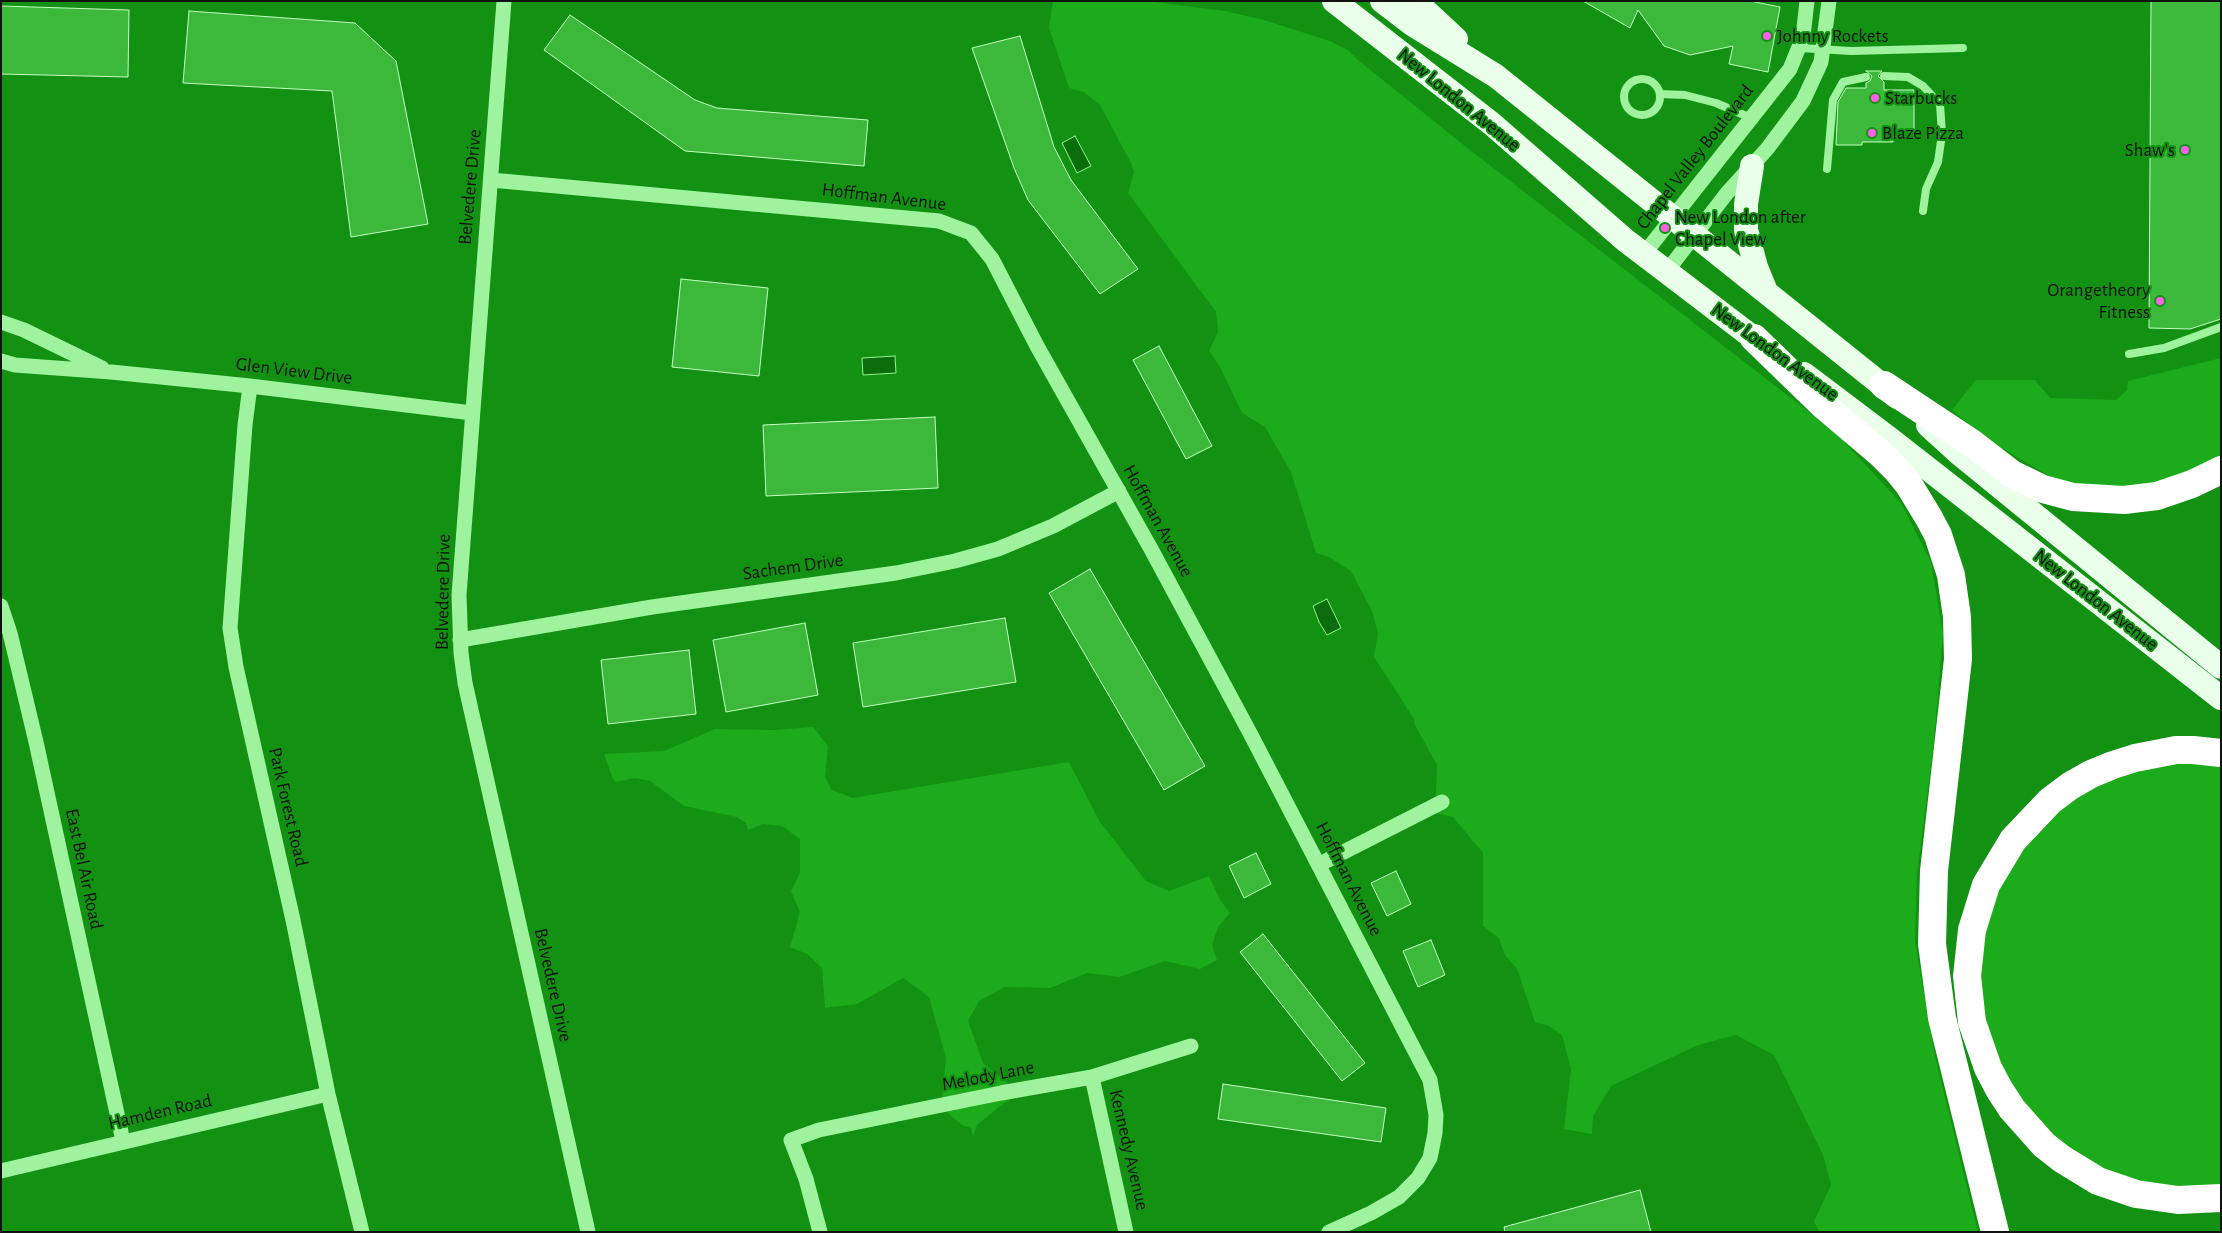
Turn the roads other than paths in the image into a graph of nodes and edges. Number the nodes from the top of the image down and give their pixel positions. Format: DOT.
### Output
graph roads {
  1 [pos="504,1"];
  2 [pos="1334,1"];
  3 [pos="1382,1"];
  4 [pos="1415,1"];
  5 [pos="1807,1"];
  6 [pos="1829,1"];
  7 [pos="1800,48"];
  8 [pos="1963,48"];
  9 [pos="1824,49"];
  10 [pos="1496,76"];
  11 [pos="1866,76"];
  12 [pos="1884,76"];
  13 [pos="1660,94"];
  14 [pos="1751,118"];
  15 [pos="1752,166"];
  16 [pos="1827,169"];
  17 [pos="491,180"];
  18 [pos="1923,211"];
  19 [pos="1673,218"];
  20 [pos="1695,234"];
  21 [pos="1644,254"];
  22 [pos="1667,271"];
  23 [pos="1766,290"];
  24 [pos="1,322"];
  25 [pos="2221,327"];
  26 [pos="1754,338"];
  27 [pos="2129,354"];
  28 [pos="1,361"];
  29 [pos="111,372"];
  30 [pos="1884,385"];
  31 [pos="250,386"];
  32 [pos="472,413"];
  33 [pos="2221,470"];
  34 [pos="1118,491"];
  35 [pos="1,606"];
  36 [pos="460,640"];
  37 [pos="2221,667"];
  38 [pos="2221,698"];
  39 [pos="2221,753"];
  40 [pos="1442,802"];
  41 [pos="1320,864"];
  42 [pos="1191,1046"];
  43 [pos="1092,1078"];
  44 [pos="328,1094"];
  45 [pos="123,1141"];
  46 [pos="1,1171"];
  47 [pos="2221,1198"];
  48 [pos="362,1232"];
  49 [pos="588,1232"];
  50 [pos="820,1232"];
  51 [pos="1126,1232"];
  52 [pos="1329,1232"];
  53 [pos="1995,1232"];
  1 -- 17 [label="street, Belvedere Drive"];
  2 -- 21 [label="main road, New London Avenue"];
  3 -- 10 [label="main road, New London Avenue"];
  4 -- 10 [label="main road"];
  5 -- 7 [label="street, Chapel Valley Boulevard"];
  6 -- 9 [label="street"];
  7 -- 9 [label="lane"];
  7 -- 14 [label="street, Chapel Valley Boulevard"];
  8 -- 9 [label="lane"];
  9 -- 15 [label="street"];
  10 -- 19 [label="main road, New London Avenue"];
  11 -- 16 [label="lane"];
  12 -- 18 [label="lane"];
  13 -- 13 [label="lane"];
  13 -- 14 [label="lane"];
  14 -- 19 [label="street, Chapel Valley Boulevard"];
  15 -- 20 [label="street"];
  15 -- 23 [label="main road"];
  17 -- 32 [label="street, Belvedere Drive"];
  17 -- 34 [label="street, Hoffman Avenue"];
  19 -- 20 [label="main road, New London Avenue"];
  19 -- 21 [label="street, Chapel Valley Boulevard"];
  20 -- 22 [label="street"];
  20 -- 23 [label="main road, New London Avenue"];
  21 -- 22 [label="main road, New London Avenue"];
  22 -- 26 [label="main road, New London Avenue"];
  23 -- 30 [label="main road, New London Avenue"];
  24 -- 29 [label="street, Glen View Drive"];
  25 -- 27 [label="lane"];
  26 -- 38 [label="main road, New London Avenue"];
  26 -- 53 [label="highway"];
  28 -- 29 [label="street, Glen View Drive"];
  29 -- 31 [label="street, Glen View Drive"];
  30 -- 33 [label="highway"];
  30 -- 37 [label="main road, New London Avenue"];
  31 -- 32 [label="street, Glen View Drive"];
  31 -- 44 [label="street, Park Forest Road"];
  32 -- 36 [label="street, Belvedere Drive"];
  34 -- 36 [label="street, Sachem Drive"];
  34 -- 41 [label="street, Hoffman Avenue"];
  35 -- 45 [label="street, East Bel Air Road"];
  36 -- 49 [label="street, Belvedere Drive"];
  39 -- 47 [label="highway"];
  40 -- 41 [label="street"];
  41 -- 52 [label="street, Hoffman Avenue"];
  42 -- 43 [label="street, Melody Lane"];
  43 -- 50 [label="street, Melody Lane"];
  43 -- 51 [label="street, Kennedy Avenue"];
  44 -- 45 [label="street, Hamden Road"];
  44 -- 48 [label="street, Park Forest Road"];
  45 -- 46 [label="street, Hamden Road"];
}
